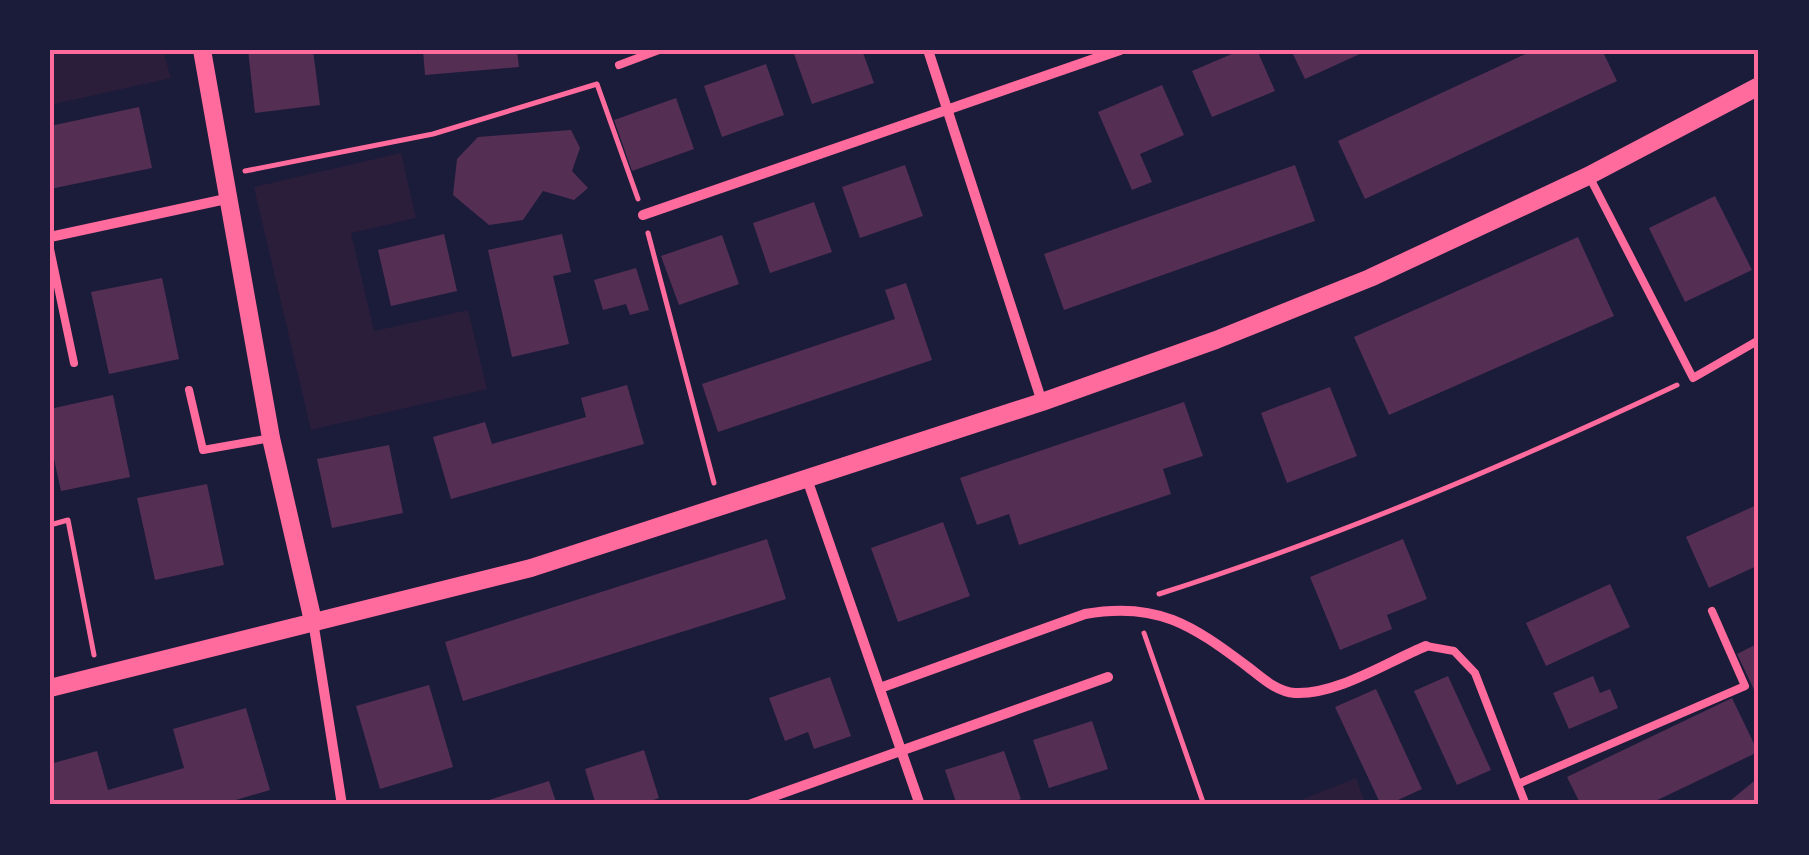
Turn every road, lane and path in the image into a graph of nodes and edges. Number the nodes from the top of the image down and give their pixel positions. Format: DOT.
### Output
graph roads {
  1 [pos="202,50"];
  2 [pos="659,50"];
  3 [pos="928,50"];
  4 [pos="1120,50"];
  5 [pos="619,64"];
  6 [pos="1759,86"];
  7 [pos="947,110"];
  8 [pos="222,176"];
  9 [pos="1588,176"];
  10 [pos="226,200"];
  11 [pos="644,215"];
  12 [pos="50,236"];
  13 [pos="50,249"];
  14 [pos="1759,340"];
  15 [pos="74,362"];
  16 [pos="1693,378"];
  17 [pos="189,390"];
  18 [pos="1042,402"];
  19 [pos="272,438"];
  20 [pos="807,479"];
  21 [pos="720,508"];
  22 [pos="50,525"];
  23 [pos="1135,608"];
  24 [pos="1113,609"];
  25 [pos="1712,611"];
  26 [pos="314,621"];
  27 [pos="1426,646"];
  28 [pos="1108,677"];
  29 [pos="99,678"];
  30 [pos="50,688"];
  31 [pos="880,688"];
  32 [pos="902,751"];
  33 [pos="1518,784"];
  34 [pos="342,805"];
  35 [pos="750,805"];
  36 [pos="920,805"];
  37 [pos="1204,805"];
  38 [pos="1526,805"];
  1 -- 8 [label="street"];
  2 -- 5 [label="lane"];
  3 -- 7 [label="street"];
  4 -- 7 [label="street"];
  6 -- 9 [label="street"];
  7 -- 11 [label="street"];
  7 -- 18 [label="street"];
  8 -- 10 [label="street"];
  8 -- 11 [label="path"];
  9 -- 16 [label="lane"];
  9 -- 18 [label="street"];
  10 -- 12 [label="street"];
  10 -- 19 [label="street"];
  11 -- 21 [label="path"];
  13 -- 15 [label="lane"];
  14 -- 16 [label="lane"];
  16 -- 24 [label="path"];
  17 -- 19 [label="lane"];
  18 -- 20 [label="street"];
  19 -- 26 [label="street"];
  20 -- 21 [label="street"];
  20 -- 31 [label="street"];
  21 -- 26 [label="street"];
  22 -- 29 [label="path"];
  23 -- 24 [label="street"];
  23 -- 27 [label="street"];
  23 -- 37 [label="path"];
  24 -- 31 [label="street"];
  25 -- 33 [label="lane"];
  26 -- 29 [label="street"];
  26 -- 34 [label="street"];
  27 -- 33 [label="lane"];
  28 -- 32 [label="street"];
  29 -- 30 [label="street"];
  31 -- 32 [label="street"];
  32 -- 35 [label="street"];
  32 -- 36 [label="street"];
  33 -- 38 [label="lane"];
}
